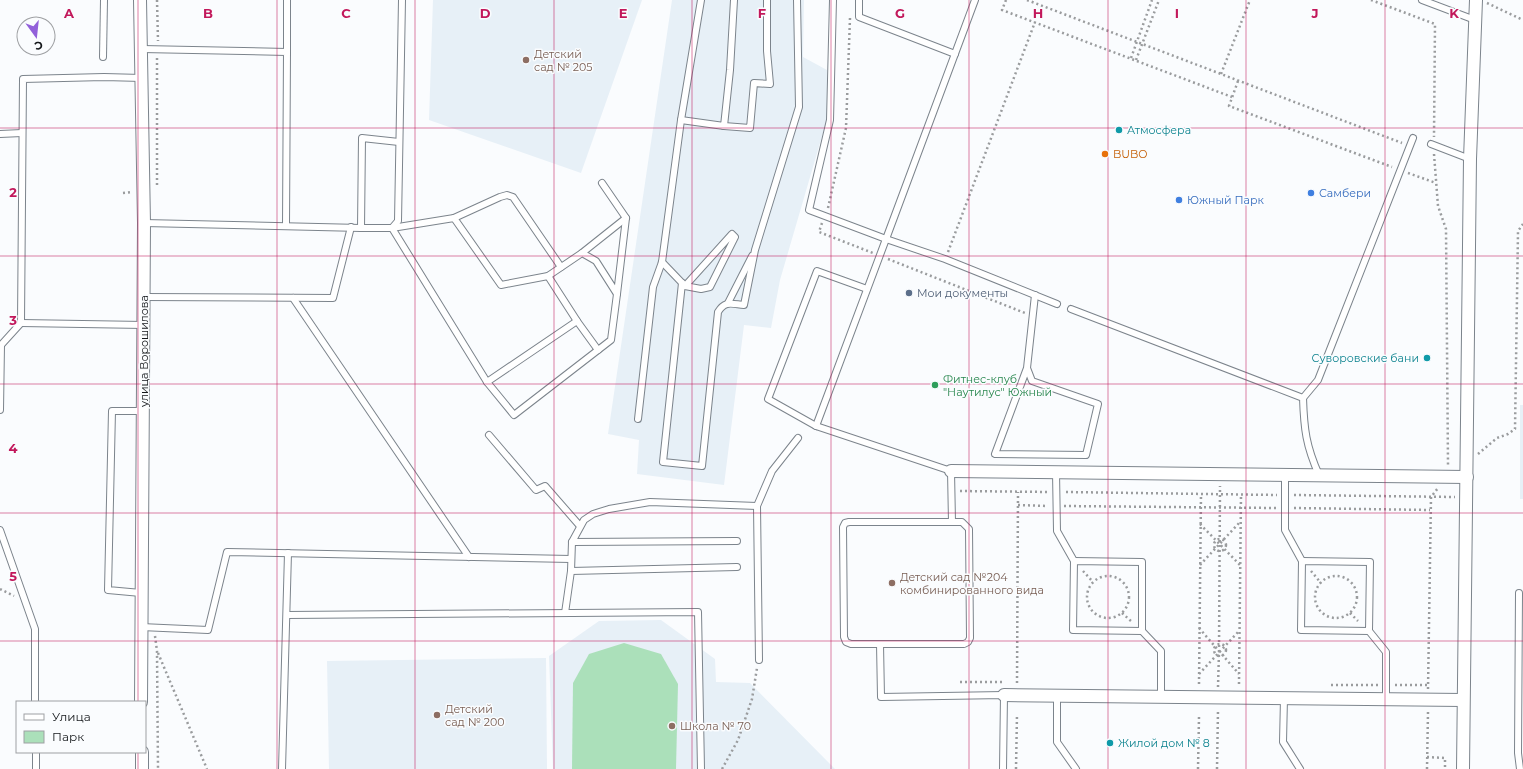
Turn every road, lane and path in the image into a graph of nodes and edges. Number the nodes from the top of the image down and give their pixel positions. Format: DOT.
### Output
graph roads {
  1 [pos="104,0"];
  2 [pos="140,0"];
  3 [pos="287,0"];
  4 [pos="402,0"];
  5 [pos="701,0"];
  6 [pos="734,0"];
  7 [pos="767,0"];
  8 [pos="797,0"];
  9 [pos="833,0"];
  10 [pos="859,0"];
  11 [pos="975,0"];
  12 [pos="1006,0"];
  13 [pos="1027,0"];
  14 [pos="1152,0"];
  15 [pos="1159,0"];
  16 [pos="1250,0"];
  17 [pos="1371,0"];
  18 [pos="1422,0"];
  19 [pos="1476,0"];
  20 [pos="1482,0"];
  21 [pos="850,16"];
  22 [pos="1475,20"];
  23 [pos="1523,20"];
  24 [pos="1035,22"];
  25 [pos="1137,42"];
  26 [pos="1142,44"];
  27 [pos="142,49"];
  28 [pos="287,52"];
  29 [pos="955,54"];
  30 [pos="103,56"];
  31 [pos="1131,58"];
  32 [pos="1136,60"];
  33 [pos="1221,74"];
  34 [pos="142,78"];
  35 [pos="1238,81"];
  36 [pos="1232,97"];
  37 [pos="681,120"];
  38 [pos="724,126"];
  39 [pos="22,133"];
  40 [pos="0,134"];
  41 [pos="1413,138"];
  42 [pos="399,142"];
  43 [pos="1432,145"];
  44 [pos="1410,146"];
  45 [pos="1434,155"];
  46 [pos="1470,159"];
  47 [pos="1400,170"];
  48 [pos="602,183"];
  49 [pos="1436,184"];
  50 [pos="134,192"];
  51 [pos="123,193"];
  52 [pos="828,208"];
  53 [pos="835,210"];
  54 [pos="825,216"];
  55 [pos="454,218"];
  56 [pos="626,218"];
  57 [pos="144,223"];
  58 [pos="1523,224"];
  59 [pos="286,225"];
  60 [pos="351,227"];
  61 [pos="361,228"];
  62 [pos="392,228"];
  63 [pos="886,239"];
  64 [pos="941,248"];
  65 [pos="755,250"];
  66 [pos="948,251"];
  67 [pos="582,254"];
  68 [pos="879,256"];
  69 [pos="945,259"];
  70 [pos="662,262"];
  71 [pos="561,268"];
  72 [pos="548,276"];
  73 [pos="683,285"];
  74 [pos="867,290"];
  75 [pos="617,294"];
  76 [pos="1035,295"];
  77 [pos="144,297"];
  78 [pos="294,298"];
  79 [pos="728,303"];
  80 [pos="1057,304"];
  81 [pos="1071,309"];
  82 [pos="1032,316"];
  83 [pos="577,321"];
  84 [pos="21,323"];
  85 [pos="144,325"];
  86 [pos="1,345"];
  87 [pos="598,350"];
  88 [pos="1027,368"];
  89 [pos="487,382"];
  90 [pos="1303,398"];
  91 [pos="0,410"];
  92 [pos="143,411"];
  93 [pos="638,419"];
  94 [pos="816,426"];
  95 [pos="488,435"];
  96 [pos="798,438"];
  97 [pos="1467,462"];
  98 [pos="951,471"];
  99 [pos="1056,472"];
  100 [pos="1220,474"];
  101 [pos="1285,474"];
  102 [pos="1319,475"];
  103 [pos="1448,477"];
  104 [pos="1467,477"];
  105 [pos="951,491"];
  106 [pos="1018,492"];
  107 [pos="1057,492"];
  108 [pos="1201,494"];
  109 [pos="1220,494"];
  110 [pos="1241,495"];
  111 [pos="1285,495"];
  112 [pos="1430,497"];
  113 [pos="1467,498"];
  114 [pos="1018,505"];
  115 [pos="757,506"];
  116 [pos="1057,506"];
  117 [pos="1201,507"];
  118 [pos="1219,508"];
  119 [pos="1241,508"];
  120 [pos="1285,508"];
  121 [pos="1430,510"];
  122 [pos="952,522"];
  123 [pos="1241,522"];
  124 [pos="1200,524"];
  125 [pos="580,526"];
  126 [pos="0,530"];
  127 [pos="1219,538"];
  128 [pos="1216,540"];
  129 [pos="1224,540"];
  130 [pos="737,541"];
  131 [pos="572,542"];
  132 [pos="1219,544"];
  133 [pos="1215,549"];
  134 [pos="1225,550"];
  135 [pos="1219,551"];
  136 [pos="288,553"];
  137 [pos="469,557"];
  138 [pos="571,559"];
  139 [pos="1074,561"];
  140 [pos="1302,561"];
  141 [pos="1200,565"];
  142 [pos="1240,565"];
  143 [pos="737,567"];
  144 [pos="571,571"];
  145 [pos="1123,583"];
  146 [pos="1351,583"];
  147 [pos="142,593"];
  148 [pos="1519,593"];
  149 [pos="565,613"];
  150 [pos="287,615"];
  151 [pos="141,627"];
  152 [pos="1199,628"];
  153 [pos="1142,631"];
  154 [pos="1240,631"];
  155 [pos="1370,631"];
  156 [pos="880,644"];
  157 [pos="1219,644"];
  158 [pos="1214,646"];
  159 [pos="1225,646"];
  160 [pos="157,651"];
  161 [pos="1219,652"];
  162 [pos="1219,656"];
  163 [pos="759,660"];
  164 [pos="1199,674"];
  165 [pos="1239,675"];
  166 [pos="1018,683"];
  167 [pos="1198,684"];
  168 [pos="1239,684"];
  169 [pos="1004,695"];
  170 [pos="1057,696"];
  171 [pos="1161,697"];
  172 [pos="1218,697"];
  173 [pos="1284,698"];
  174 [pos="1386,699"];
  175 [pos="1428,699"];
  176 [pos="1463,700"];
  177 [pos="35,701"];
  178 [pos="141,701"];
  179 [pos="1017,714"];
  180 [pos="1199,718"];
  181 [pos="36,753"];
  182 [pos="142,753"];
  183 [pos="1427,757"];
  184 [pos="36,769"];
  185 [pos="142,769"];
  186 [pos="206,769"];
  187 [pos="282,769"];
  188 [pos="701,769"];
  189 [pos="722,769"];
  190 [pos="1003,769"];
  191 [pos="1016,769"];
  192 [pos="1076,769"];
  193 [pos="1198,769"];
  194 [pos="1217,769"];
  195 [pos="1300,769"];
  196 [pos="1427,769"];
  197 [pos="1446,769"];
  198 [pos="1463,769"];
  199 [pos="1520,769"];
  1 -- 30 [label="lane"];
  2 -- 27 [label="street, улица Ворошилова"];
  3 -- 28 [label="lane"];
  4 -- 42 [label="lane"];
  5 -- 37 [label="lane"];
  6 -- 38 [label="lane"];
  7 -- 38 [label="lane"];
  8 -- 65 [label="lane"];
  9 -- 54 [label="lane"];
  10 -- 29 [label="lane"];
  11 -- 29 [label="lane"];
  12 -- 24 [label="path"];
  13 -- 25 [label="path"];
  14 -- 25 [label="path"];
  15 -- 26 [label="path"];
  16 -- 33 [label="path"];
  17 -- 43 [label="path"];
  18 -- 22 [label="lane"];
  19 -- 22 [label="street"];
  20 -- 23 [label="path"];
  21 -- 52 [label="path"];
  22 -- 46 [label="street"];
  24 -- 31 [label="path"];
  24 -- 66 [label="path"];
  25 -- 26 [label="path"];
  25 -- 31 [label="path"];
  26 -- 32 [label="path"];
  26 -- 33 [label="path"];
  27 -- 28 [label="lane"];
  27 -- 34 [label="street, улица Ворошилова"];
  28 -- 59 [label="lane"];
  29 -- 63 [label="lane"];
  31 -- 32 [label="path"];
  32 -- 36 [label="path"];
  33 -- 35 [label="path"];
  34 -- 39 [label="lane"];
  34 -- 57 [label="street, улица Ворошилова"];
  35 -- 36 [label="path"];
  35 -- 44 [label="path"];
  36 -- 47 [label="path"];
  37 -- 38 [label="lane"];
  37 -- 70 [label="lane"];
  39 -- 40 [label="lane"];
  39 -- 84 [label="lane"];
  41 -- 44 [label="lane"];
  42 -- 61 [label="lane"];
  42 -- 62 [label="lane"];
  43 -- 45 [label="path"];
  43 -- 46 [label="lane"];
  44 -- 45 [label="path"];
  44 -- 47 [label="lane"];
  45 -- 49 [label="path"];
  46 -- 97 [label="street"];
  47 -- 49 [label="path"];
  47 -- 90 [label="lane"];
  48 -- 56 [label="lane"];
  49 -- 103 [label="path"];
  50 -- 51 [label="path"];
  52 -- 53 [label="path"];
  52 -- 54 [label="path"];
  54 -- 63 [label="lane"];
  54 -- 68 [label="path"];
  55 -- 62 [label="lane"];
  55 -- 71 [label="lane"];
  55 -- 72 [label="lane"];
  56 -- 67 [label="lane"];
  56 -- 75 [label="lane"];
  57 -- 59 [label="lane"];
  57 -- 77 [label="street, улица Ворошилова"];
  58 -- 97 [label="path"];
  59 -- 60 [label="lane"];
  60 -- 61 [label="lane"];
  60 -- 78 [label="lane"];
  61 -- 62 [label="lane"];
  62 -- 89 [label="lane"];
  63 -- 68 [label="lane"];
  63 -- 69 [label="lane"];
  64 -- 66 [label="path"];
  65 -- 79 [label="lane"];
  65 -- 79 [label="lane"];
  66 -- 69 [label="path"];
  67 -- 71 [label="lane"];
  67 -- 75 [label="lane"];
  68 -- 74 [label="lane"];
  68 -- 82 [label="path"];
  69 -- 76 [label="lane"];
  70 -- 73 [label="lane"];
  70 -- 93 [label="lane"];
  71 -- 72 [label="lane"];
  72 -- 83 [label="lane"];
  73 -- 73 [label="lane"];
  73 -- 79 [label="lane"];
  74 -- 94 [label="lane"];
  74 -- 94 [label="lane"];
  75 -- 87 [label="lane"];
  76 -- 80 [label="lane"];
  76 -- 82 [label="lane"];
  77 -- 78 [label="lane"];
  77 -- 85 [label="street, улица Ворошилова"];
  78 -- 137 [label="lane"];
  81 -- 90 [label="lane"];
  82 -- 88 [label="lane"];
  83 -- 87 [label="lane"];
  83 -- 89 [label="lane"];
  84 -- 85 [label="lane"];
  84 -- 86 [label="lane"];
  85 -- 92 [label="street, улица Ворошилова"];
  86 -- 91 [label="lane"];
  87 -- 89 [label="lane"];
  88 -- 88 [label="lane"];
  90 -- 102 [label="lane"];
  92 -- 147 [label="street, улица Ворошилова"];
  92 -- 147 [label="lane"];
  94 -- 98 [label="lane"];
  95 -- 125 [label="lane"];
  96 -- 115 [label="lane"];
  97 -- 104 [label="street"];
  98 -- 99 [label="street"];
  98 -- 105 [label="lane"];
  99 -- 100 [label="street"];
  99 -- 107 [label="lane"];
  100 -- 101 [label="street"];
  100 -- 109 [label="path"];
  101 -- 102 [label="street"];
  101 -- 111 [label="lane"];
  102 -- 103 [label="street"];
  103 -- 104 [label="street"];
  104 -- 113 [label="street"];
  105 -- 106 [label="path"];
  105 -- 122 [label="lane"];
  106 -- 107 [label="path"];
  106 -- 114 [label="path"];
  107 -- 108 [label="path"];
  107 -- 116 [label="lane"];
  108 -- 109 [label="path"];
  108 -- 117 [label="path"];
  109 -- 110 [label="path"];
  109 -- 118 [label="path"];
  110 -- 111 [label="path"];
  110 -- 119 [label="path"];
  111 -- 112 [label="path"];
  111 -- 120 [label="lane"];
  112 -- 113 [label="path"];
  112 -- 121 [label="path"];
  113 -- 176 [label="street"];
  114 -- 116 [label="path"];
  114 -- 166 [label="path"];
  115 -- 125 [label="lane"];
  115 -- 163 [label="lane"];
  116 -- 117 [label="path"];
  116 -- 139 [label="lane"];
  117 -- 118 [label="path"];
  117 -- 124 [label="path"];
  118 -- 119 [label="path"];
  118 -- 127 [label="path"];
  119 -- 120 [label="path"];
  119 -- 123 [label="path"];
  120 -- 121 [label="path"];
  120 -- 140 [label="lane"];
  121 -- 175 [label="path"];
  122 -- 156 [label="lane"];
  122 -- 156 [label="lane"];
  123 -- 129 [label="path"];
  123 -- 142 [label="path"];
  124 -- 128 [label="path"];
  124 -- 141 [label="path"];
  125 -- 131 [label="lane"];
  126 -- 177 [label="lane"];
  127 -- 128 [label="path"];
  127 -- 129 [label="path"];
  127 -- 132 [label="path"];
  128 -- 132 [label="path"];
  128 -- 133 [label="path"];
  129 -- 132 [label="path"];
  129 -- 134 [label="path"];
  130 -- 131 [label="lane"];
  131 -- 138 [label="lane"];
  132 -- 133 [label="path"];
  132 -- 134 [label="path"];
  132 -- 135 [label="path"];
  133 -- 135 [label="path"];
  133 -- 141 [label="path"];
  134 -- 135 [label="path"];
  134 -- 142 [label="path"];
  135 -- 157 [label="path"];
  136 -- 137 [label="lane"];
  136 -- 150 [label="lane"];
  136 -- 151 [label="lane"];
  137 -- 138 [label="lane"];
  138 -- 144 [label="lane"];
  139 -- 153 [label="lane"];
  139 -- 153 [label="lane"];
  140 -- 155 [label="lane"];
  140 -- 155 [label="lane"];
  141 -- 152 [label="path"];
  142 -- 154 [label="path"];
  143 -- 144 [label="lane"];
  144 -- 149 [label="lane"];
  145 -- 145 [label="path"];
  146 -- 146 [label="path"];
  147 -- 151 [label="street, улица Ворошилова"];
  148 -- 199 [label="lane"];
  149 -- 150 [label="lane"];
  149 -- 188 [label="lane"];
  150 -- 187 [label="lane"];
  151 -- 178 [label="street, улица Ворошилова"];
  152 -- 158 [label="path"];
  152 -- 164 [label="path"];
  153 -- 171 [label="lane"];
  154 -- 159 [label="path"];
  154 -- 165 [label="path"];
  155 -- 174 [label="lane"];
  156 -- 169 [label="lane"];
  157 -- 158 [label="path"];
  157 -- 159 [label="path"];
  157 -- 161 [label="path"];
  158 -- 161 [label="path"];
  158 -- 162 [label="path"];
  159 -- 161 [label="path"];
  159 -- 162 [label="path"];
  160 -- 186 [label="path"];
  161 -- 162 [label="path"];
  162 -- 164 [label="path"];
  162 -- 165 [label="path"];
  162 -- 172 [label="path"];
  163 -- 189 [label="path"];
  164 -- 167 [label="path"];
  165 -- 168 [label="path"];
  169 -- 170 [label="street"];
  169 -- 190 [label="lane"];
  170 -- 171 [label="street"];
  170 -- 192 [label="lane"];
  171 -- 172 [label="street"];
  172 -- 173 [label="street"];
  172 -- 194 [label="path"];
  173 -- 174 [label="street"];
  173 -- 195 [label="lane"];
  174 -- 175 [label="street"];
  175 -- 176 [label="street"];
  175 -- 183 [label="path"];
  176 -- 198 [label="street"];
  179 -- 191 [label="path"];
  180 -- 193 [label="path"];
  181 -- 184 [label="lane"];
  182 -- 185 [label="street"];
  183 -- 196 [label="path"];
  183 -- 197 [label="path"];
}
